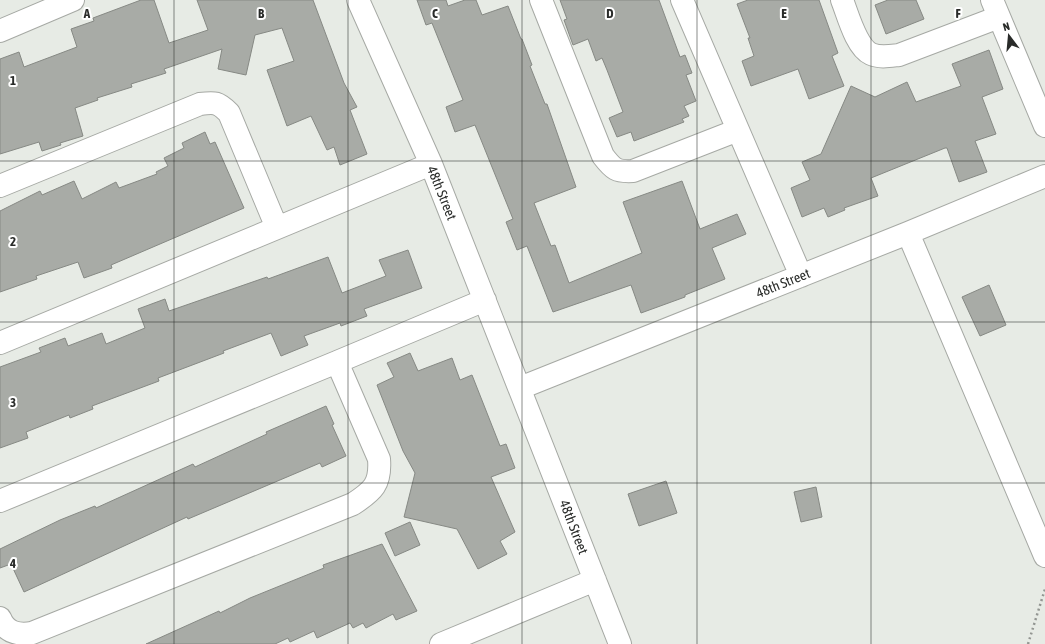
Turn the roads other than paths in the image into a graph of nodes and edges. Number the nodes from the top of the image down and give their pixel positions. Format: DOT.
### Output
graph roads {
  1 [pos="73,0"];
  2 [pos="358,0"];
  3 [pos="541,0"];
  4 [pos="682,0"];
  5 [pos="842,0"];
  6 [pos="995,8"];
  7 [pos="0,31"];
  8 [pos="1045,126"];
  9 [pos="738,130"];
  10 [pos="431,164"];
  11 [pos="1045,176"];
  12 [pos="0,186"];
  13 [pos="277,228"];
  14 [pos="908,233"];
  15 [pos="801,276"];
  16 [pos="485,300"];
  17 [pos="0,343"];
  18 [pos="337,362"];
  19 [pos="520,388"];
  20 [pos="0,501"];
  21 [pos="1045,556"];
  22 [pos="595,580"];
  23 [pos="0,618"];
  24 [pos="441,644"];
  25 [pos="620,644"];
  1 -- 7 [label="street"];
  2 -- 10 [label="street, 48th Street"];
  3 -- 9 [label="street"];
  4 -- 9 [label="street"];
  5 -- 6 [label="street"];
  6 -- 8 [label="street"];
  9 -- 15 [label="street"];
  10 -- 13 [label="street"];
  10 -- 16 [label="street, 48th Street"];
  11 -- 14 [label="street, 48th Street"];
  12 -- 13 [label="street"];
  13 -- 17 [label="street"];
  14 -- 15 [label="street, 48th Street"];
  14 -- 21 [label="street"];
  15 -- 19 [label="street, 48th Street"];
  16 -- 18 [label="street"];
  16 -- 19 [label="street, 48th Street"];
  18 -- 20 [label="street"];
  18 -- 23 [label="street"];
  19 -- 22 [label="street, 48th Street"];
  22 -- 24 [label="street"];
  22 -- 25 [label="street, 48th Street"];
}
